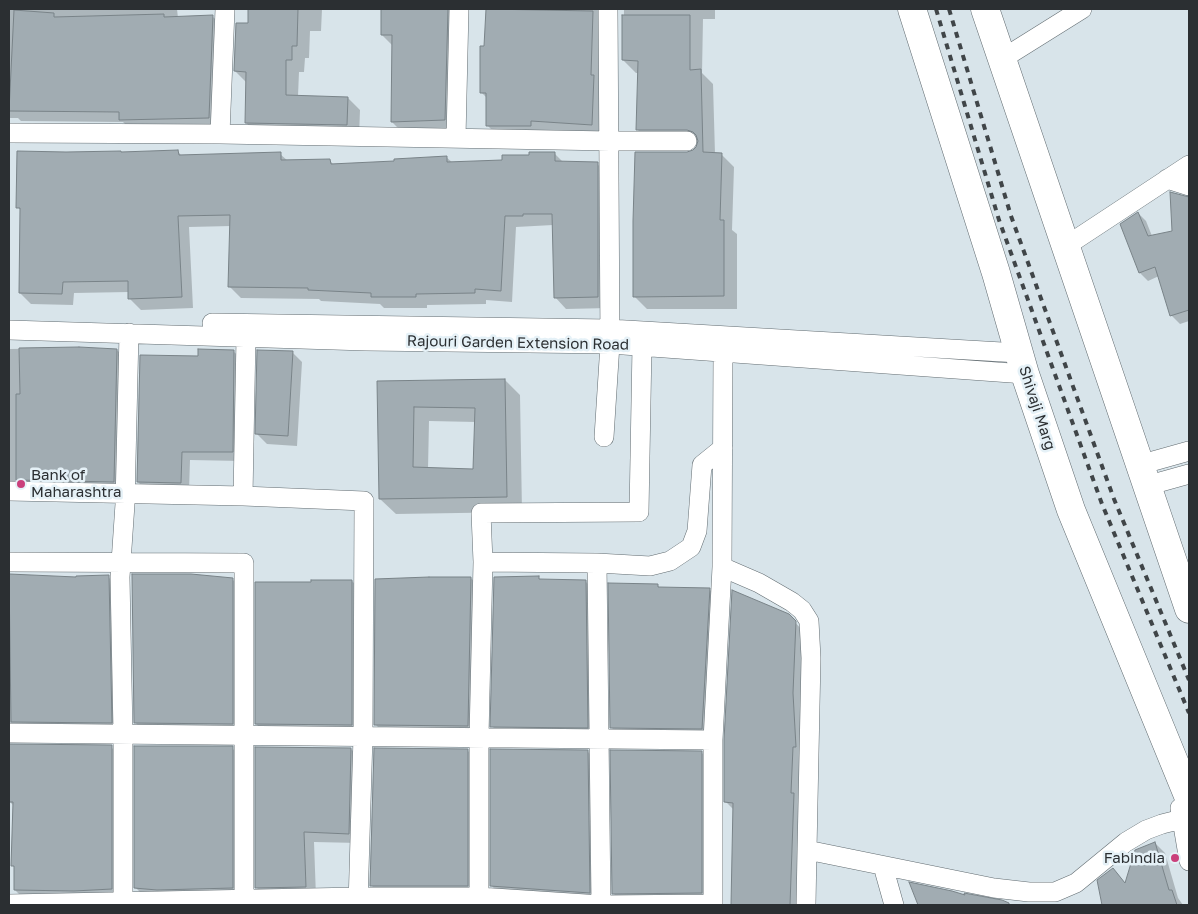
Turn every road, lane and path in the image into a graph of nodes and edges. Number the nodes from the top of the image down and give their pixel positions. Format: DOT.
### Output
graph roads {
  1 [pos="225,9"];
  2 [pos="459,9"];
  3 [pos="608,9"];
  4 [pos="912,9"];
  5 [pos="985,9"];
  6 [pos="1082,9"];
  7 [pos="1002,59"];
  8 [pos="9,133"];
  9 [pos="220,134"];
  10 [pos="456,138"];
  11 [pos="687,140"];
  12 [pos="610,141"];
  13 [pos="1189,165"];
  14 [pos="1167,180"];
  15 [pos="1189,186"];
  16 [pos="1066,246"];
  17 [pos="9,318"];
  18 [pos="9,330"];
  19 [pos="129,333"];
  20 [pos="246,337"];
  21 [pos="610,337"];
  22 [pos="642,346"];
  23 [pos="723,352"];
  24 [pos="1022,363"];
  25 [pos="604,437"];
  26 [pos="723,448"];
  27 [pos="1189,451"];
  28 [pos="1189,474"];
  29 [pos="1143,475"];
  30 [pos="9,490"];
  31 [pos="126,492"];
  32 [pos="243,496"];
  33 [pos="9,562"];
  34 [pos="483,562"];
  35 [pos="121,563"];
  36 [pos="597,563"];
  37 [pos="722,567"];
  38 [pos="1189,609"];
  39 [pos="9,733"];
  40 [pos="123,734"];
  41 [pos="244,735"];
  42 [pos="363,736"];
  43 [pos="479,738"];
  44 [pos="598,739"];
  45 [pos="713,740"];
  46 [pos="1186,809"];
  47 [pos="807,850"];
  48 [pos="1189,861"];
  49 [pos="883,866"];
  50 [pos="1014,898"];
  51 [pos="244,900"];
  52 [pos="358,901"];
  53 [pos="479,901"];
  54 [pos="9,904"];
  55 [pos="123,904"];
  56 [pos="601,905"];
  57 [pos="713,905"];
  58 [pos="806,905"];
  59 [pos="894,905"];
  1 -- 9 [label="street"];
  2 -- 10 [label="street"];
  3 -- 12 [label="street"];
  4 -- 24 [label="main road, Shivaji Marg"];
  5 -- 7 [label="main road"];
  6 -- 7 [label="street"];
  7 -- 16 [label="main road"];
  8 -- 9 [label="street"];
  9 -- 10 [label="street"];
  10 -- 12 [label="street"];
  11 -- 12 [label="street"];
  12 -- 21 [label="street"];
  13 -- 14 [label="street"];
  14 -- 15 [label="street"];
  14 -- 16 [label="street"];
  16 -- 29 [label="main road"];
  17 -- 21 [label="street, Rajouri Garden Extension Road"];
  18 -- 19 [label="street, Rajouri Garden Extension Road"];
  19 -- 20 [label="street, Rajouri Garden Extension Road"];
  19 -- 31 [label="street"];
  20 -- 21 [label="street, Rajouri Garden Extension Road"];
  20 -- 32 [label="street"];
  21 -- 22 [label="street, Rajouri Garden Extension Road"];
  21 -- 24 [label="street, Rajouri Garden Extension Road"];
  21 -- 25 [label="street"];
  22 -- 23 [label="street, Rajouri Garden Extension Road"];
  22 -- 34 [label="street"];
  23 -- 24 [label="street, Rajouri Garden Extension Road"];
  23 -- 26 [label="street"];
  24 -- 46 [label="main road, Shivaji Marg"];
  26 -- 36 [label="street"];
  26 -- 37 [label="street"];
  27 -- 29 [label="street"];
  28 -- 29 [label="street"];
  29 -- 38 [label="main road"];
  30 -- 31 [label="street"];
  31 -- 32 [label="street"];
  31 -- 35 [label="street"];
  32 -- 42 [label="street"];
  33 -- 35 [label="street"];
  34 -- 36 [label="street"];
  34 -- 43 [label="street"];
  35 -- 40 [label="street"];
  35 -- 41 [label="street"];
  36 -- 44 [label="street"];
  37 -- 45 [label="street"];
  37 -- 47 [label="street"];
  39 -- 40 [label="street"];
  40 -- 41 [label="street"];
  40 -- 55 [label="street"];
  41 -- 42 [label="street"];
  41 -- 51 [label="street"];
  42 -- 43 [label="street"];
  42 -- 52 [label="street"];
  43 -- 44 [label="street"];
  43 -- 53 [label="street"];
  44 -- 45 [label="street"];
  44 -- 56 [label="street"];
  45 -- 57 [label="street"];
  46 -- 48 [label="street"];
  46 -- 50 [label="street"];
  47 -- 49 [label="street"];
  47 -- 58 [label="street"];
  49 -- 50 [label="street"];
  49 -- 59 [label="street"];
  51 -- 52 [label="street"];
  51 -- 55 [label="street"];
  52 -- 53 [label="street"];
  53 -- 56 [label="street"];
  54 -- 55 [label="street"];
  56 -- 57 [label="street"];
}
